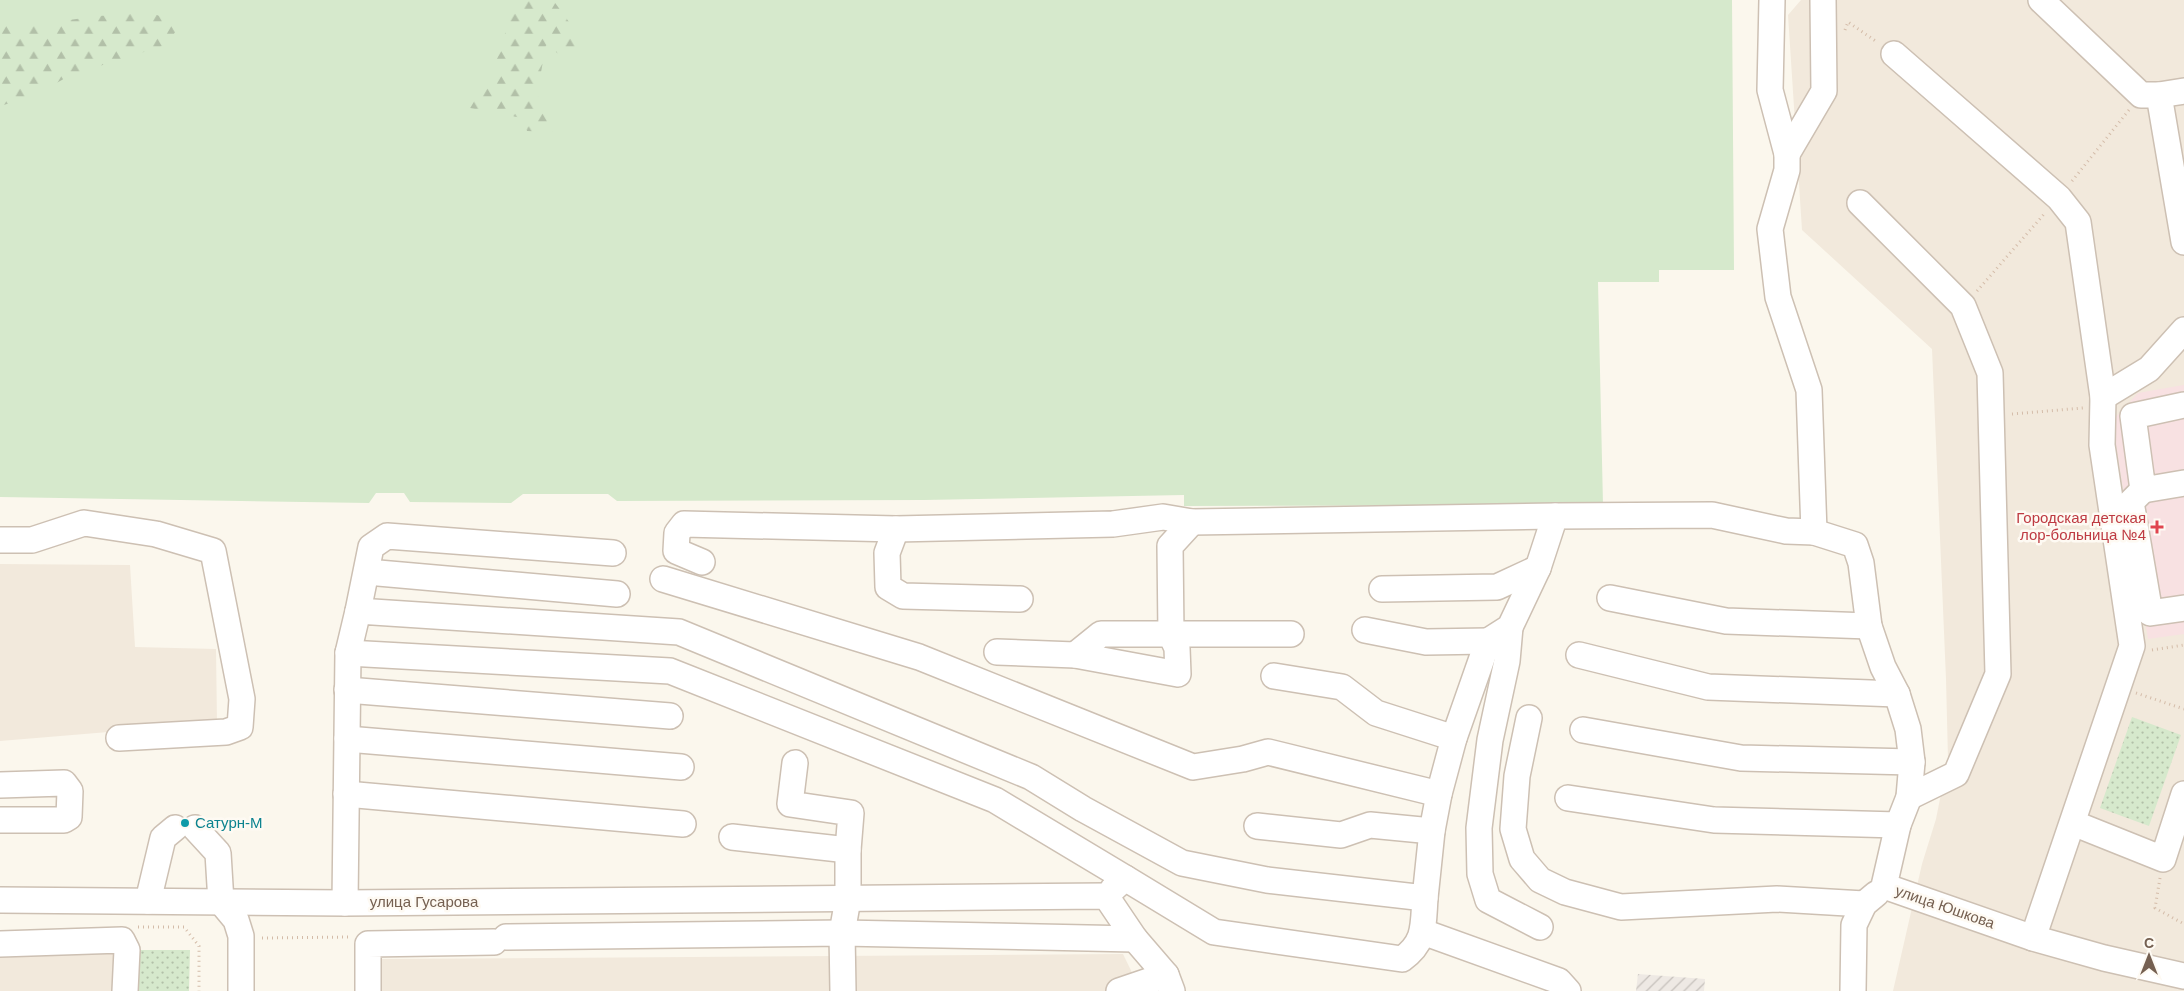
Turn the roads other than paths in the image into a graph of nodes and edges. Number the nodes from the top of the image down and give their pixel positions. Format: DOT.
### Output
graph roads {
  1 [pos="1772,0"];
  2 [pos="1823,0"];
  3 [pos="2041,0"];
  4 [pos="1894,54"];
  5 [pos="2184,91"];
  6 [pos="2150,95"];
  7 [pos="1787,154"];
  8 [pos="1860,203"];
  9 [pos="2184,242"];
  10 [pos="2184,330"];
  11 [pos="2103,402"];
  12 [pos="2184,405"];
  13 [pos="2184,483"];
  14 [pos="2143,490"];
  15 [pos="1555,516"];
  16 [pos="1192,522"];
  17 [pos="896,528"];
  18 [pos="1814,532"];
  19 [pos="0,540"];
  20 [pos="613,553"];
  21 [pos="702,562"];
  22 [pos="1538,568"];
  23 [pos="367,572"];
  24 [pos="663,579"];
  25 [pos="1382,589"];
  26 [pos="617,594"];
  27 [pos="1610,598"];
  28 [pos="1020,599"];
  29 [pos="2184,608"];
  30 [pos="358,612"];
  31 [pos="1869,626"];
  32 [pos="1510,627"];
  33 [pos="1365,630"];
  34 [pos="1291,634"];
  35 [pos="1171,635"];
  36 [pos="1488,641"];
  37 [pos="997,652"];
  38 [pos="348,653"];
  39 [pos="1579,654"];
  40 [pos="1075,655"];
  41 [pos="1274,676"];
  42 [pos="348,690"];
  43 [pos="1897,694"];
  44 [pos="670,716"];
  45 [pos="1529,718"];
  46 [pos="1583,730"];
  47 [pos="120,738"];
  48 [pos="1454,738"];
  49 [pos="347,739"];
  50 [pos="1912,762"];
  51 [pos="795,763"];
  52 [pos="681,767"];
  53 [pos="0,785"];
  54 [pos="346,794"];
  55 [pos="1439,794"];
  56 [pos="2184,794"];
  57 [pos="1909,797"];
  58 [pos="1568,798"];
  59 [pos="0,820"];
  60 [pos="2073,822"];
  61 [pos="683,824"];
  62 [pos="1898,825"];
  63 [pos="1257,826"];
  64 [pos="1432,831"];
  65 [pos="732,837"];
  66 [pos="848,850"];
  67 [pos="1125,878"];
  68 [pos="1894,889"];
  69 [pos="1106,896"];
  70 [pos="1425,898"];
  71 [pos="848,899"];
  72 [pos="0,900"];
  73 [pos="148,901"];
  74 [pos="221,902"];
  75 [pos="345,902"];
  76 [pos="1864,904"];
  77 [pos="1540,928"];
  78 [pos="1423,932"];
  79 [pos="842,933"];
  80 [pos="2033,938"];
  81 [pos="1135,939"];
  82 [pos="0,944"];
  83 [pos="2184,976"];
  84 [pos="1169,983"];
  85 [pos="125,991"];
  86 [pos="241,991"];
  87 [pos="368,991"];
  88 [pos="843,991"];
  89 [pos="1119,991"];
  90 [pos="1568,991"];
  91 [pos="1853,991"];
  1 -- 7 [label="street"];
  2 -- 7 [label="street"];
  3 -- 6 [label="street"];
  4 -- 11 [label="street"];
  5 -- 6 [label="street"];
  6 -- 9 [label="street"];
  7 -- 18 [label="street"];
  8 -- 57 [label="street"];
  10 -- 11 [label="street"];
  11 -- 60 [label="street"];
  12 -- 14 [label="street"];
  13 -- 14 [label="street"];
  14 -- 29 [label="street"];
  15 -- 16 [label="street"];
  15 -- 18 [label="street"];
  15 -- 22 [label="street"];
  16 -- 17 [label="street"];
  16 -- 35 [label="street"];
  17 -- 21 [label="street"];
  17 -- 28 [label="street"];
  18 -- 31 [label="street, улица Юшкова"];
  19 -- 47 [label="street"];
  20 -- 23 [label="street"];
  22 -- 25 [label="street"];
  22 -- 32 [label="street"];
  23 -- 26 [label="street"];
  23 -- 30 [label="street"];
  24 -- 55 [label="street"];
  27 -- 31 [label="street"];
  30 -- 38 [label="street"];
  30 -- 70 [label="street"];
  31 -- 43 [label="street, улица Юшкова"];
  32 -- 36 [label="street"];
  32 -- 77 [label="street"];
  33 -- 36 [label="street"];
  34 -- 35 [label="street"];
  35 -- 40 [label="street"];
  35 -- 40 [label="street"];
  36 -- 48 [label="street"];
  37 -- 40 [label="street"];
  38 -- 42 [label="street"];
  38 -- 67 [label="street"];
  39 -- 43 [label="street"];
  41 -- 48 [label="street"];
  42 -- 44 [label="street"];
  42 -- 49 [label="street"];
  43 -- 50 [label="street, улица Юшкова"];
  45 -- 76 [label="street"];
  46 -- 50 [label="street"];
  48 -- 55 [label="street"];
  49 -- 52 [label="street"];
  49 -- 54 [label="street"];
  50 -- 57 [label="street, улица Юшкова"];
  51 -- 66 [label="street"];
  53 -- 59 [label="street"];
  54 -- 61 [label="street"];
  54 -- 75 [label="street"];
  55 -- 64 [label="street"];
  56 -- 60 [label="street"];
  57 -- 62 [label="street, улица Юшкова"];
  58 -- 62 [label="street"];
  60 -- 80 [label="street"];
  62 -- 68 [label="street, улица Юшкова"];
  63 -- 64 [label="street"];
  64 -- 70 [label="street"];
  65 -- 66 [label="street"];
  66 -- 71 [label="street"];
  67 -- 69 [label="street"];
  67 -- 78 [label="street"];
  68 -- 76 [label="street"];
  68 -- 80 [label="street, улица Юшкова"];
  69 -- 71 [label="street, улица Гусарова"];
  69 -- 81 [label="street"];
  70 -- 78 [label="street"];
  71 -- 75 [label="street, улица Гусарова"];
  71 -- 79 [label="street"];
  72 -- 73 [label="street, улица Гусарова"];
  73 -- 74 [label="street, улица Гусарова"];
  73 -- 74 [label="street"];
  74 -- 75 [label="street, улица Гусарова"];
  74 -- 86 [label="street"];
  76 -- 91 [label="street"];
  78 -- 90 [label="street"];
  79 -- 81 [label="street"];
  79 -- 87 [label="street"];
  79 -- 88 [label="street"];
  80 -- 83 [label="street, улица Юшкова"];
  81 -- 84 [label="street"];
  82 -- 85 [label="street"];
  84 -- 89 [label="street"];
}
